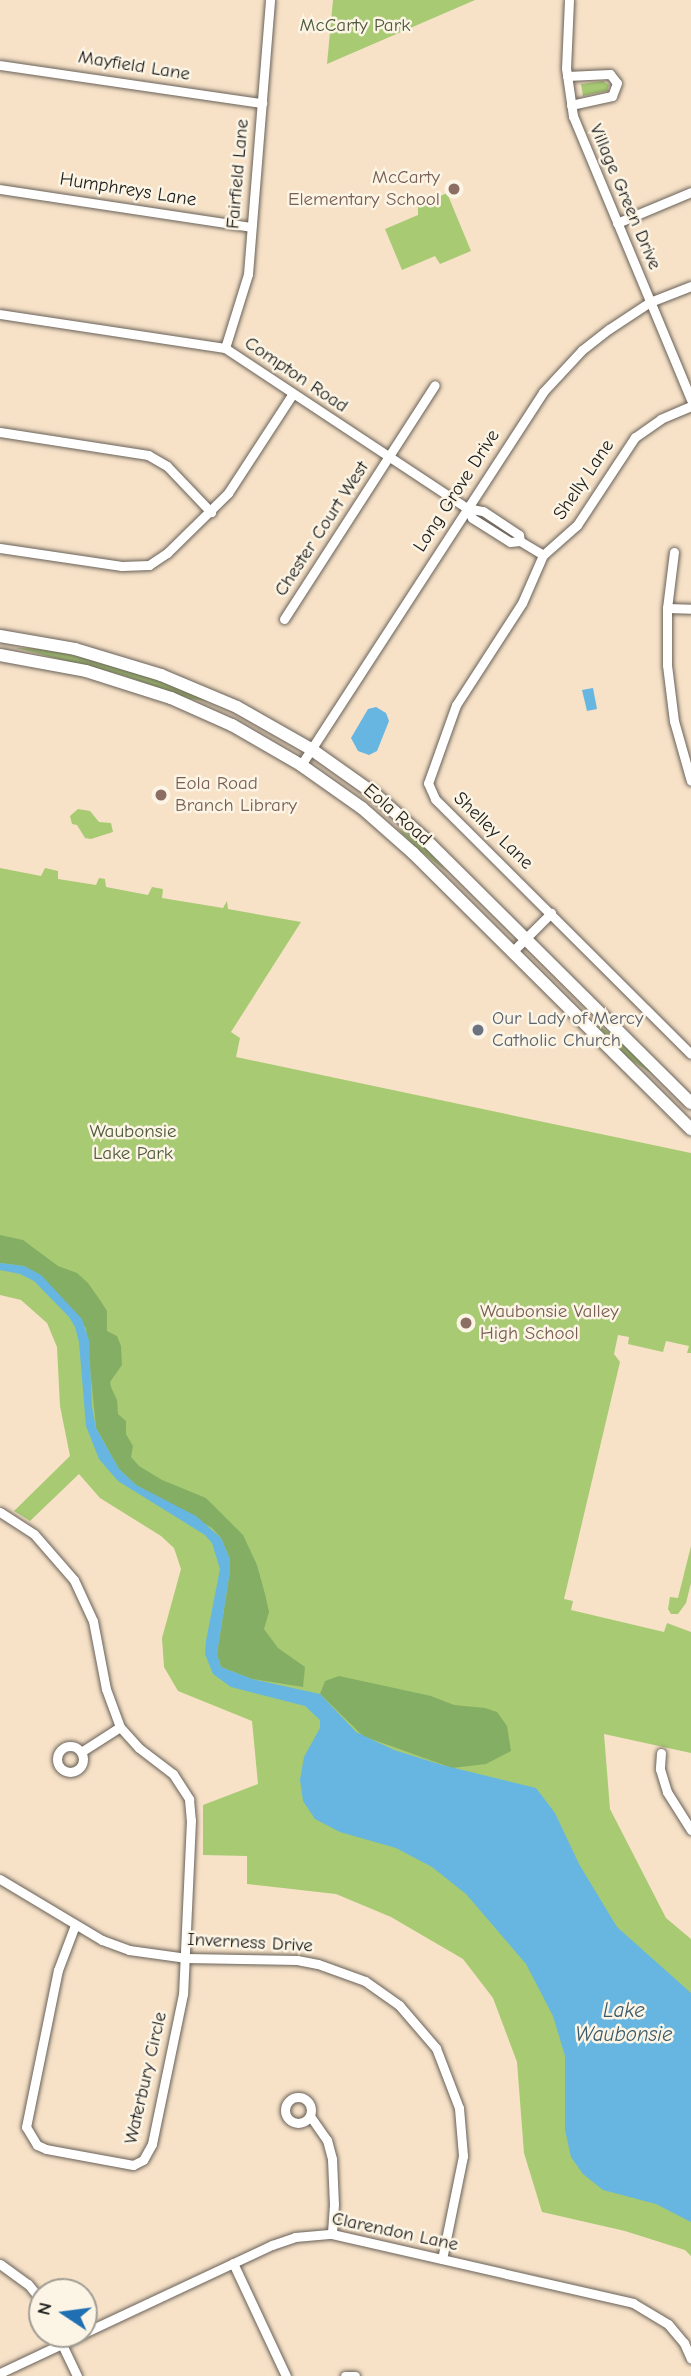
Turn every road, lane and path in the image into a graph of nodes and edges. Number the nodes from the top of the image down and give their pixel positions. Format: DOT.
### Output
graph roads {
  1 [pos="270,0"];
  2 [pos="569,0"];
  3 [pos="0,65"];
  4 [pos="567,76"];
  5 [pos="262,103"];
  6 [pos="571,105"];
  7 [pos="0,189"];
  8 [pos="691,191"];
  9 [pos="617,223"];
  10 [pos="251,227"];
  11 [pos="691,286"];
  12 [pos="650,302"];
  13 [pos="0,314"];
  14 [pos="225,348"];
  15 [pos="435,385"];
  16 [pos="292,395"];
  17 [pos="691,400"];
  18 [pos="691,406"];
  19 [pos="0,432"];
  20 [pos="389,458"];
  21 [pos="467,508"];
  22 [pos="211,512"];
  23 [pos="0,548"];
  24 [pos="674,552"];
  25 [pos="543,555"];
  26 [pos="667,608"];
  27 [pos="691,609"];
  28 [pos="284,619"];
  29 [pos="0,636"];
  30 [pos="0,654"];
  31 [pos="311,749"];
  32 [pos="301,765"];
  33 [pos="691,781"];
  34 [pos="551,913"];
  35 [pos="526,938"];
  36 [pos="513,951"];
  37 [pos="691,1054"];
  38 [pos="691,1102"];
  39 [pos="691,1129"];
  40 [pos="0,1511"];
  41 [pos="120,1727"];
  42 [pos="81,1752"];
  43 [pos="661,1753"];
  44 [pos="691,1830"];
  45 [pos="0,1879"];
  46 [pos="75,1924"];
  47 [pos="186,1958"];
  48 [pos="310,2116"];
  49 [pos="332,2234"];
  50 [pos="442,2259"];
  51 [pos="233,2263"];
  52 [pos="0,2264"];
  53 [pos="28,2284"];
  54 [pos="98,2327"];
  55 [pos="53,2348"];
  56 [pos="64,2348"];
  57 [pos="691,2359"];
  58 [pos="0,2372"];
  59 [pos="77,2376"];
  60 [pos="286,2376"];
  61 [pos="345,2376"];
  62 [pos="355,2376"];
  1 -- 5 [label="street, Fairfield Lane"];
  2 -- 4 [label="street, Village Green Drive"];
  3 -- 5 [label="street, Mayfield Lane"];
  4 -- 6 [label="street, Village Green Drive"];
  4 -- 6 [label="street"];
  5 -- 10 [label="street, Fairfield Lane"];
  6 -- 9 [label="street, Village Green Drive"];
  7 -- 10 [label="street, Humphreys Lane"];
  8 -- 9 [label="street"];
  9 -- 12 [label="street, Village Green Drive"];
  10 -- 14 [label="street, Fairfield Lane"];
  11 -- 12 [label="street, Long Grove Drive"];
  12 -- 17 [label="street, Village Green Drive"];
  12 -- 21 [label="street, Long Grove Drive"];
  13 -- 14 [label="street, Compton Road"];
  14 -- 16 [label="street, Compton Road"];
  15 -- 20 [label="street, Chester Court West"];
  16 -- 20 [label="street, Compton Road"];
  16 -- 22 [label="street"];
  18 -- 25 [label="street, Shelly Lane"];
  19 -- 22 [label="street"];
  20 -- 21 [label="street, Compton Road"];
  20 -- 28 [label="street, Chester Court West"];
  21 -- 25 [label="street, Compton Road"];
  21 -- 31 [label="street, Long Grove Drive"];
  22 -- 23 [label="street"];
  24 -- 26 [label="street"];
  25 -- 34 [label="street, Shelley Lane"];
  26 -- 27 [label="street"];
  26 -- 33 [label="street"];
  29 -- 31 [label="main road, Eola Road"];
  30 -- 32 [label="main road, Eola Road"];
  31 -- 32 [label="street, Long Grove Drive"];
  31 -- 35 [label="main road, Eola Road"];
  32 -- 36 [label="main road, Eola Road"];
  34 -- 35 [label="street"];
  34 -- 37 [label="street, Shelley Lane"];
  35 -- 36 [label="street"];
  35 -- 38 [label="main road, Eola Road"];
  36 -- 39 [label="main road, Eola Road"];
  40 -- 41 [label="street"];
  41 -- 42 [label="street"];
  41 -- 47 [label="street"];
  43 -- 44 [label="street"];
  45 -- 46 [label="street, Inverness Drive"];
  46 -- 47 [label="street, Inverness Drive"];
  46 -- 47 [label="street, Waterbury Circle"];
  47 -- 50 [label="street, Inverness Drive"];
  48 -- 49 [label="street"];
  49 -- 50 [label="street, Clarendon Lane"];
  49 -- 51 [label="street, Clarendon Lane"];
  50 -- 57 [label="street, Clarendon Lane"];
  51 -- 54 [label="street, Clarendon Lane"];
  51 -- 60 [label="street"];
  52 -- 53 [label="street"];
  55 -- 58 [label="street, Clarendon Lane"];
  56 -- 59 [label="street"];
  61 -- 62 [label="street"];
}
